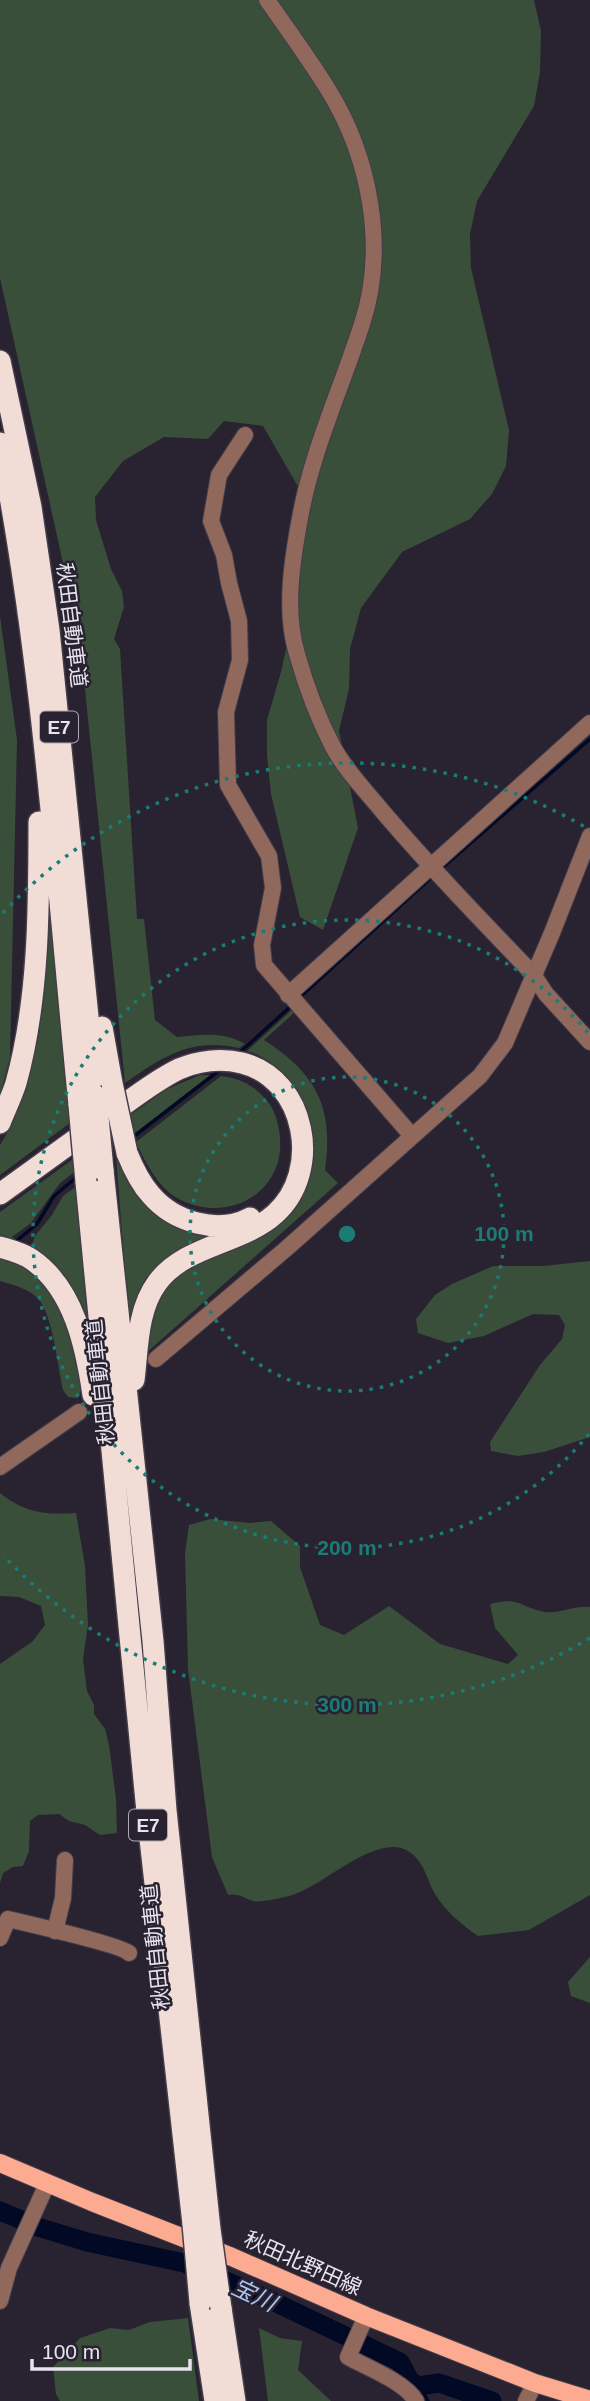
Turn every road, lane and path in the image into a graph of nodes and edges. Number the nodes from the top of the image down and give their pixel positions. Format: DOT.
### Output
graph roads {
  1 [pos="267,0"];
  2 [pos="0,361"];
  3 [pos="245,435"];
  4 [pos="0,443"];
  5 [pos="40,712"];
  6 [pos="590,723"];
  7 [pos="590,836"];
  8 [pos="431,866"];
  9 [pos="533,974"];
  10 [pos="288,995"];
  11 [pos="590,1042"];
  12 [pos="95,1095"];
  13 [pos="0,1123"];
  14 [pos="412,1136"];
  15 [pos="94,1176"];
  16 [pos="0,1194"];
  17 [pos="0,1206"];
  18 [pos="0,1247"];
  19 [pos="156,1359"];
  20 [pos="79,1412"];
  21 [pos="129,1421"];
  22 [pos="0,1467"];
  23 [pos="121,1562"];
  24 [pos="65,1860"];
  25 [pos="55,1931"];
  26 [pos="0,1938"];
  27 [pos="130,1953"];
  28 [pos="0,2163"];
  29 [pos="47,2184"];
  30 [pos="202,2227"];
  31 [pos="0,2301"];
  32 [pos="366,2316"];
  33 [pos="535,2384"];
  34 [pos="590,2400"];
  35 [pos="215,2401"];
  36 [pos="235,2401"];
  37 [pos="416,2401"];
  38 [pos="526,2401"];
  1 -- 8 [label="street"];
  2 -- 12 [label="highway, 秋田自動車道 / E7"];
  3 -- 10 [label="street"];
  4 -- 5 [label="highway, 秋田自動車道 / E7"];
  5 -- 12 [label="highway, 秋田自動車道 / E7"];
  5 -- 13 [label="highway"];
  6 -- 8 [label="street"];
  7 -- 9 [label="street"];
  8 -- 9 [label="street"];
  8 -- 10 [label="street"];
  9 -- 11 [label="street"];
  9 -- 14 [label="street"];
  10 -- 14 [label="street"];
  12 -- 15 [label="highway, 秋田自動車道 / E7, bridge"];
  12 -- 17 [label="highway, bridge"];
  14 -- 19 [label="street"];
  15 -- 21 [label="highway, 秋田自動車道 / E7"];
  15 -- 23 [label="highway, 秋田自動車道 / E7"];
  16 -- 21 [label="highway"];
  18 -- 23 [label="highway"];
  20 -- 22 [label="street"];
  21 -- 30 [label="highway, 秋田自動車道 / E7"];
  23 -- 30 [label="highway, 秋田自動車道 / E7"];
  24 -- 25 [label="street"];
  25 -- 26 [label="street"];
  25 -- 27 [label="street"];
  28 -- 29 [label="main road, 秋田北野田線"];
  29 -- 31 [label="street"];
  29 -- 32 [label="main road, 秋田北野田線"];
  30 -- 35 [label="highway, 秋田自動車道 / E7, bridge"];
  30 -- 36 [label="highway, 秋田自動車道 / E7, bridge"];
  32 -- 33 [label="main road, 秋田北野田線"];
  32 -- 37 [label="street"];
  33 -- 34 [label="main road, 秋田北野田線"];
  33 -- 38 [label="street"];
}
